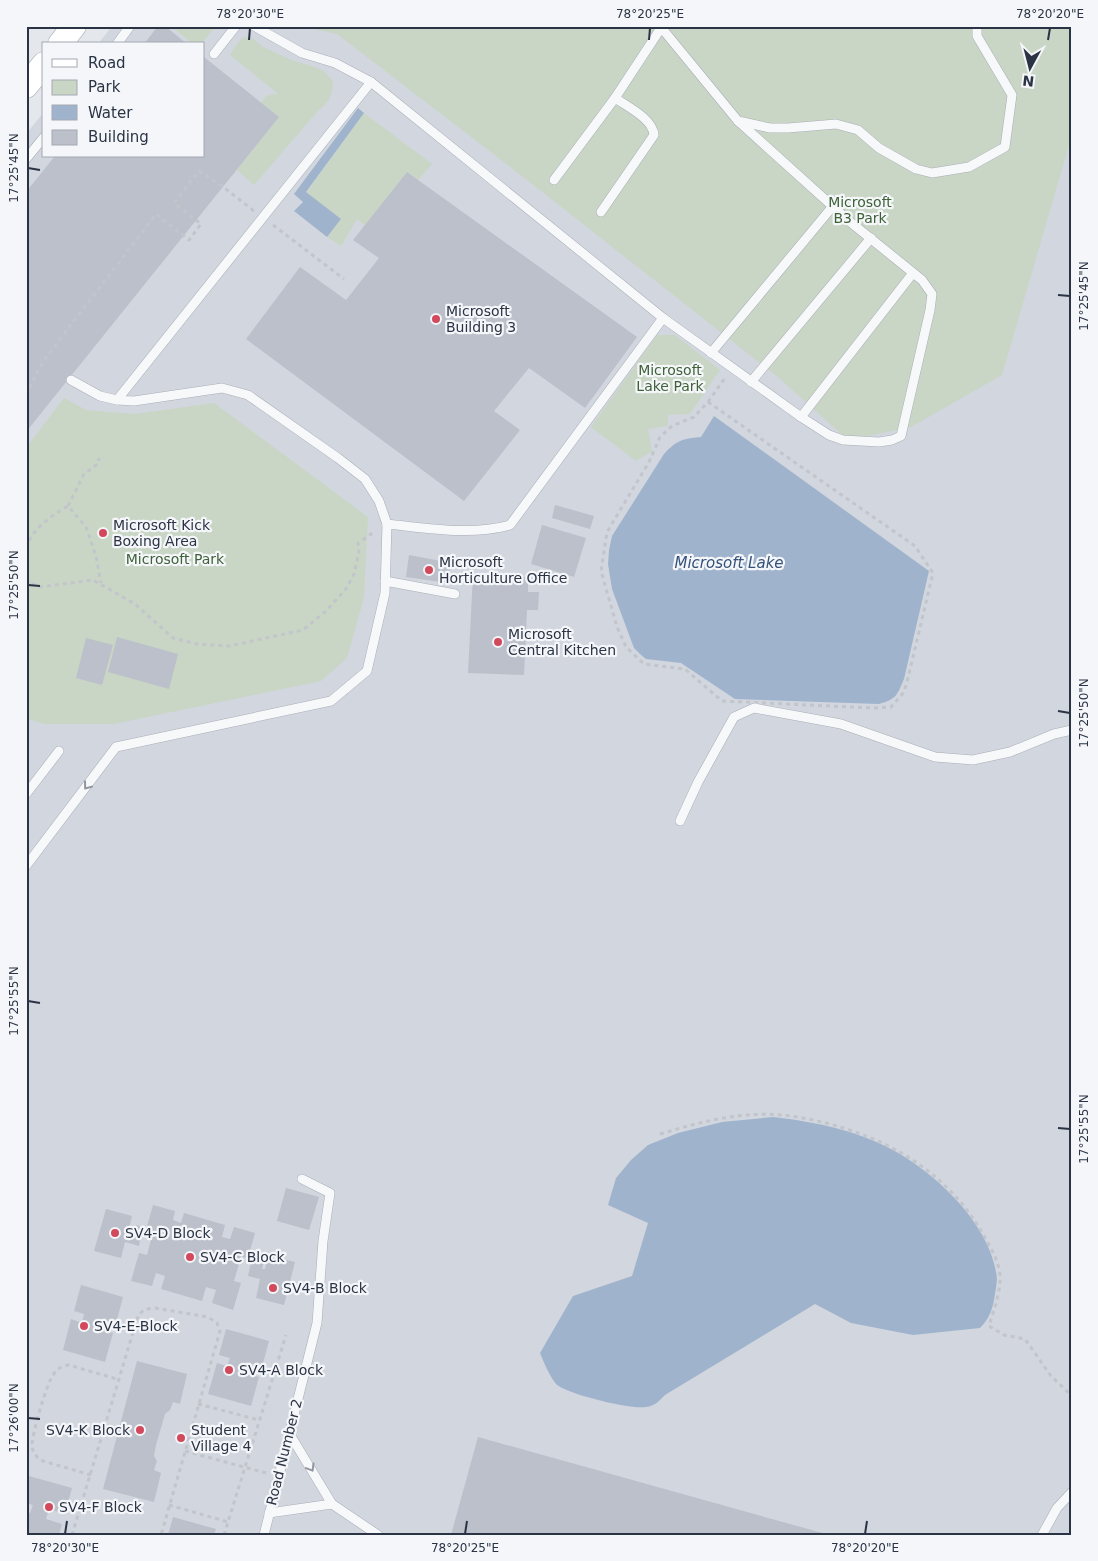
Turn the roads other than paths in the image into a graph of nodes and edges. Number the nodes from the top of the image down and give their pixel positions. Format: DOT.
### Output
graph roads {
  1 [pos="74,26"];
  2 [pos="130,26"];
  3 [pos="236,26"];
  4 [pos="254,26"];
  5 [pos="977,26"];
  6 [pos="661,27"];
  7 [pos="62,42"];
  8 [pos="118,42"];
  9 [pos="214,54"];
  10 [pos="42,66"];
  11 [pos="371,82"];
  12 [pos="26,86"];
  13 [pos="615,98"];
  14 [pos="738,121"];
  15 [pos="42,140"];
  16 [pos="26,160"];
  17 [pos="554,180"];
  18 [pos="833,206"];
  19 [pos="601,212"];
  20 [pos="871,238"];
  21 [pos="913,273"];
  22 [pos="663,318"];
  23 [pos="711,353"];
  24 [pos="71,380"];
  25 [pos="751,382"];
  26 [pos="117,400"];
  27 [pos="801,417"];
  28 [pos="387,524"];
  29 [pos="385,581"];
  30 [pos="456,594"];
  31 [pos="1072,730"];
  32 [pos="59,751"];
  33 [pos="26,794"];
  34 [pos="680,821"];
  35 [pos="26,866"];
  36 [pos="302,1179"];
  37 [pos="289,1433"];
  38 [pos="1072,1492"];
  39 [pos="332,1504"];
  40 [pos="269,1513"];
  41 [pos="264,1535"];
  42 [pos="378,1535"];
  43 [pos="1042,1535"];
  1 -- 7 [label="main road"];
  2 -- 8 [label="lane"];
  3 -- 9 [label="lane"];
  4 -- 11 [label="lane"];
  5 -- 14 [label="lane"];
  6 -- 13 [label="lane"];
  6 -- 14 [label="lane"];
  10 -- 12 [label="main road"];
  11 -- 22 [label="lane"];
  11 -- 26 [label="lane"];
  13 -- 17 [label="lane"];
  13 -- 19 [label="lane"];
  14 -- 18 [label="lane"];
  15 -- 16 [label="lane"];
  18 -- 20 [label="lane"];
  18 -- 23 [label="lane"];
  20 -- 21 [label="lane"];
  20 -- 25 [label="lane"];
  21 -- 27 [label="lane"];
  21 -- 27 [label="lane"];
  22 -- 23 [label="lane"];
  22 -- 28 [label="lane"];
  23 -- 25 [label="lane"];
  24 -- 26 [label="lane"];
  25 -- 27 [label="lane"];
  26 -- 28 [label="lane"];
  28 -- 29 [label="lane"];
  29 -- 30 [label="lane"];
  29 -- 35 [label="lane, one-way"];
  31 -- 34 [label="lane"];
  32 -- 33 [label="lane"];
  36 -- 37 [label="lane, Road Number 2"];
  37 -- 39 [label="lane, one-way"];
  37 -- 40 [label="lane, Road Number 2"];
  38 -- 43 [label="lane"];
  39 -- 40 [label="lane"];
  39 -- 42 [label="lane"];
  40 -- 41 [label="lane, Road Number 2"];
}
